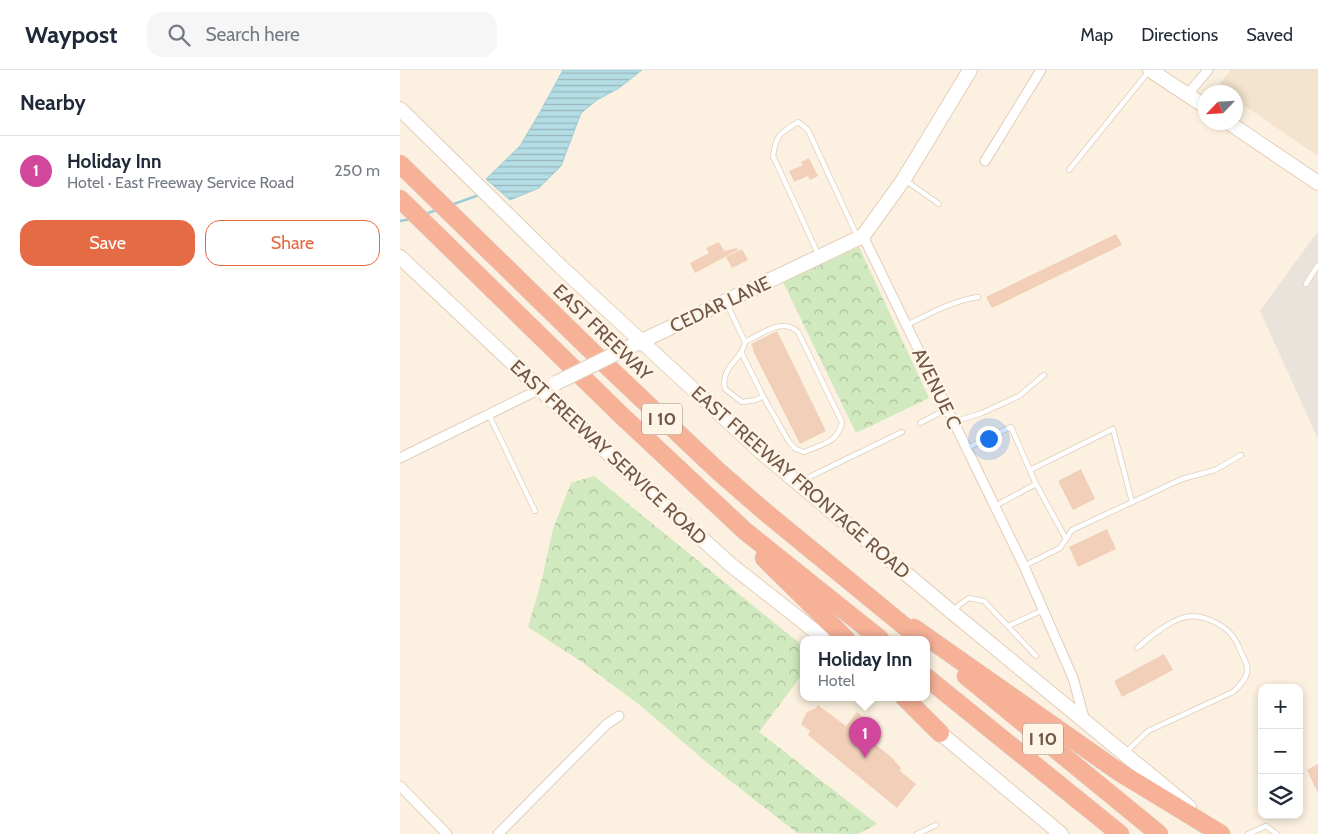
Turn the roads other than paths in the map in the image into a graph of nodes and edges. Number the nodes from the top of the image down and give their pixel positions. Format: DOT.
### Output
graph roads {
  1 [pos="970,70"];
  2 [pos="1041,70"];
  3 [pos="1150,70"];
  4 [pos="1208,70"];
  5 [pos="1187,95"];
  6 [pos="1198,102"];
  7 [pos="400,109"];
  8 [pos="1240,130"];
  9 [pos="985,160"];
  10 [pos="400,164"];
  11 [pos="1069,170"];
  12 [pos="904,179"];
  13 [pos="1318,183"];
  14 [pos="402,202"];
  15 [pos="939,204"];
  16 [pos="861,238"];
  17 [pos="820,257"];
  18 [pos="400,258"];
  19 [pos="1318,265"];
  20 [pos="1306,284"];
  21 [pos="978,297"];
  22 [pos="726,301"];
  23 [pos="907,325"];
  24 [pos="640,342"];
  25 [pos="746,342"];
  26 [pos="741,352"];
  27 [pos="1044,375"];
  28 [pos="540,389"];
  29 [pos="763,396"];
  30 [pos="948,409"];
  31 [pos="488,414"];
  32 [pos="954,422"];
  33 [pos="920,423"];
  34 [pos="902,432"];
  35 [pos="967,449"];
  36 [pos="1241,455"];
  37 [pos="400,458"];
  38 [pos="1030,470"];
  39 [pos="797,483"];
  40 [pos="1036,484"];
  41 [pos="1132,502"];
  42 [pos="994,506"];
  43 [pos="535,511"];
  44 [pos="745,531"];
  45 [pos="1066,539"];
  46 [pos="1024,566"];
  47 [pos="865,594"];
  48 [pos="1043,610"];
  49 [pos="953,612"];
  50 [pos="1008,626"];
  51 [pos="821,636"];
  52 [pos="843,636"];
  53 [pos="876,636"];
  54 [pos="916,636"];
  55 [pos="926,636"];
  56 [pos="930,639"];
  57 [pos="930,647"];
  58 [pos="1137,648"];
  59 [pos="1036,656"];
  60 [pos="930,680"];
  61 [pos="900,701"];
  62 [pos="908,701"];
  63 [pos="619,716"];
  64 [pos="1085,722"];
  65 [pos="940,733"];
  66 [pos="1124,754"];
  67 [pos="400,786"];
  68 [pos="936,825"];
  69 [pos="447,834"];
  70 [pos="498,834"];
  71 [pos="918,834"];
  72 [pos="1061,834"];
  73 [pos="1120,834"];
  74 [pos="1159,834"];
  75 [pos="1221,834"];
  76 [pos="1248,834"];
  77 [pos="1277,834"];
  1 -- 12 [label="main road, CEDAR LANE"];
  2 -- 9 [label="street"];
  3 -- 5 [label="main road"];
  3 -- 11 [label="lane"];
  4 -- 5 [label="street"];
  5 -- 6 [label="main road"];
  7 -- 24 [label="main road, EAST FREEWAY FRONTAGE ROAD"];
  8 -- 13 [label="main road"];
  10 -- 47 [label="highway, EAST FREEWAY / I 10"];
  12 -- 15 [label="lane"];
  12 -- 16 [label="main road, CEDAR LANE"];
  14 -- 44 [label="highway, I 10"];
  16 -- 17 [label="main road, CEDAR LANE"];
  16 -- 17 [label="lane"];
  16 -- 23 [label="street, AVENUE C"];
  17 -- 22 [label="main road, CEDAR LANE"];
  18 -- 28 [label="main road, EAST FREEWAY SERVICE ROAD"];
  19 -- 20 [label="lane"];
  21 -- 23 [label="lane"];
  22 -- 24 [label="main road, CEDAR LANE"];
  22 -- 25 [label="lane"];
  23 -- 30 [label="street, AVENUE C"];
  24 -- 28 [label="main road, CEDAR LANE, bridge"];
  24 -- 39 [label="main road, EAST FREEWAY FRONTAGE ROAD"];
  25 -- 26 [label="lane"];
  25 -- 29 [label="lane"];
  26 -- 29 [label="lane"];
  26 -- 29 [label="lane"];
  27 -- 32 [label="lane"];
  28 -- 31 [label="street, CEDAR LANE"];
  28 -- 51 [label="main road, EAST FREEWAY SERVICE ROAD"];
  30 -- 32 [label="street, AVENUE C"];
  30 -- 33 [label="lane"];
  31 -- 37 [label="street, CEDAR LANE"];
  31 -- 43 [label="lane"];
  32 -- 35 [label="street, AVENUE C"];
  34 -- 39 [label="lane"];
  35 -- 38 [label="lane"];
  35 -- 42 [label="street, AVENUE C"];
  36 -- 41 [label="lane"];
  38 -- 40 [label="lane"];
  38 -- 41 [label="lane"];
  39 -- 49 [label="main road, EAST FREEWAY FRONTAGE ROAD"];
  40 -- 42 [label="lane"];
  40 -- 45 [label="lane"];
  41 -- 45 [label="lane"];
  42 -- 46 [label="street, AVENUE C"];
  44 -- 52 [label="highway"];
  44 -- 53 [label="highway, I 10"];
  45 -- 46 [label="lane"];
  46 -- 48 [label="street, AVENUE C"];
  47 -- 54 [label="highway, EAST FREEWAY / I 10"];
  47 -- 55 [label="highway"];
  48 -- 50 [label="lane"];
  48 -- 64 [label="street, AVENUE C"];
  49 -- 50 [label="lane"];
  49 -- 64 [label="main road, EAST FREEWAY FRONTAGE ROAD"];
  50 -- 59 [label="lane"];
  56 -- 75 [label="highway"];
  57 -- 74 [label="highway, I 10"];
  58 -- 66 [label="lane"];
  60 -- 73 [label="highway, I 10"];
  61 -- 65 [label="main road"];
  62 -- 65 [label="highway"];
  63 -- 70 [label="street"];
  64 -- 66 [label="main road, EAST FREEWAY FRONTAGE ROAD"];
  65 -- 72 [label="main road"];
  66 -- 75 [label="main road, EAST FREEWAY FRONTAGE ROAD"];
  67 -- 69 [label="street"];
  68 -- 71 [label="lane"];
  76 -- 77 [label="lane"];
}
